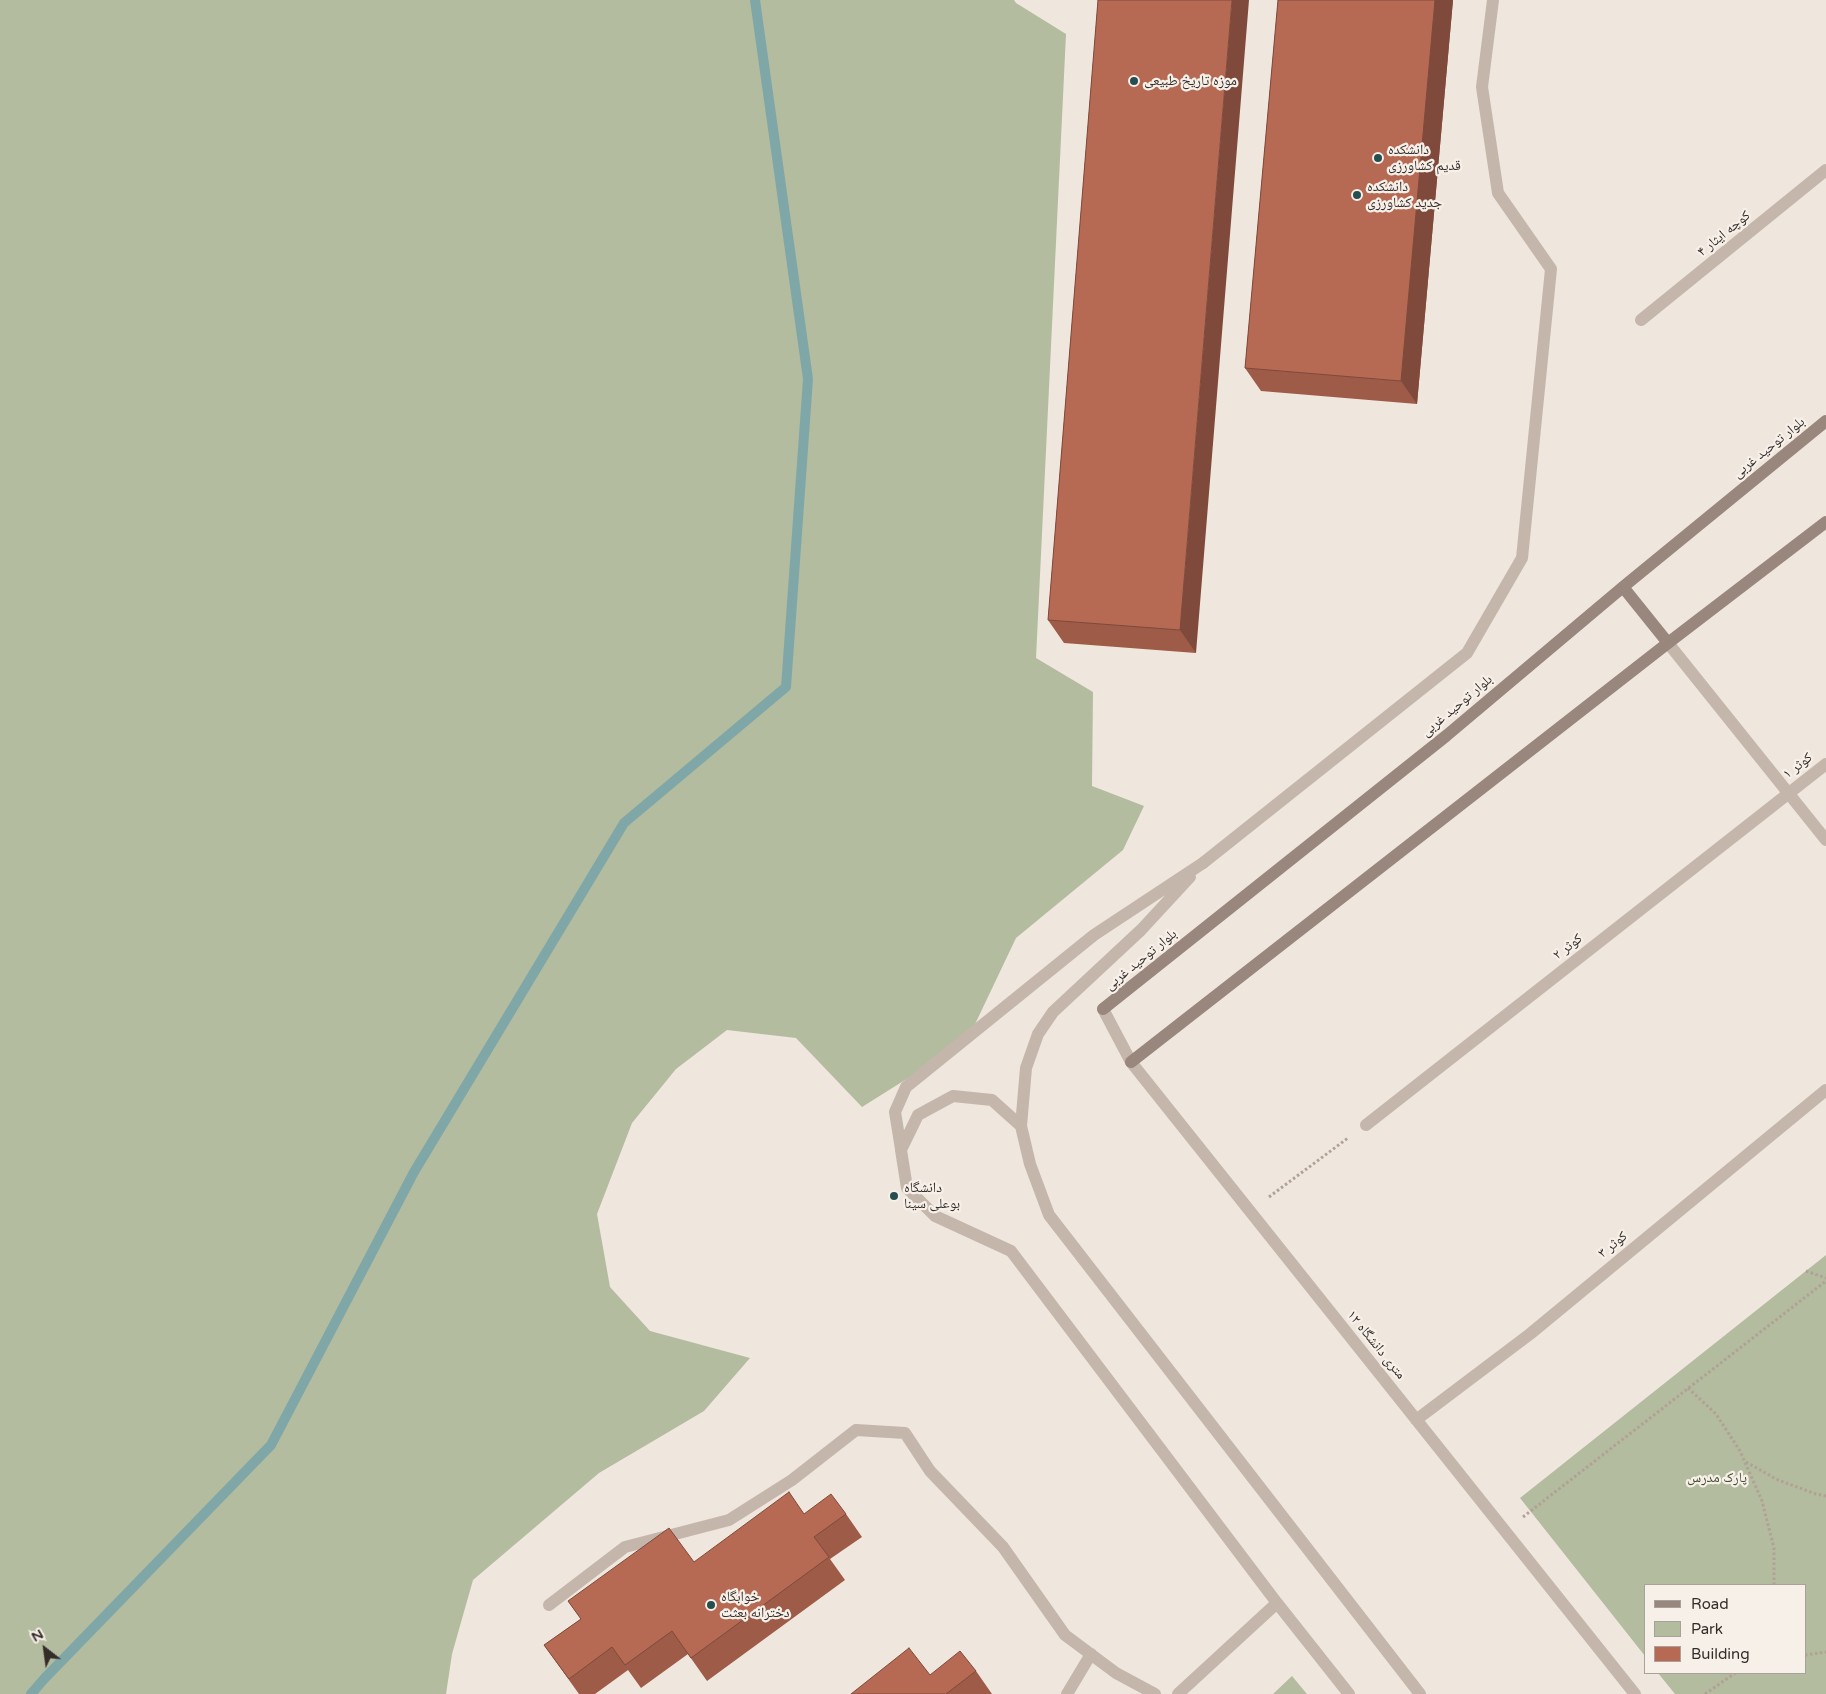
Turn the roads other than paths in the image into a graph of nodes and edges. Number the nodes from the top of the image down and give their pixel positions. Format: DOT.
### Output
graph roads {
  1 [pos="1493,0"];
  2 [pos="1826,170"];
  3 [pos="1641,320"];
  4 [pos="1826,421"];
  5 [pos="1826,522"];
  6 [pos="1623,587"];
  7 [pos="1668,643"];
  8 [pos="1826,764"];
  9 [pos="1789,793"];
  10 [pos="1826,840"];
  11 [pos="1203,863"];
  12 [pos="1103,1010"];
  13 [pos="1131,1062"];
  14 [pos="1826,1090"];
  15 [pos="1366,1125"];
  16 [pos="1021,1126"];
  17 [pos="901,1150"];
  18 [pos="1416,1420"];
  19 [pos="1277,1603"];
  20 [pos="550,1605"];
  21 [pos="1090,1654"];
  22 [pos="1067,1694"];
  23 [pos="1155,1694"];
  24 [pos="1178,1694"];
  25 [pos="1349,1694"];
  26 [pos="1420,1694"];
  27 [pos="1635,1694"];
  1 -- 11 [label="street"];
  2 -- 3 [label="street, کوچه ایثار ۴"];
  4 -- 6 [label="street, بلوار توحید غربی"];
  5 -- 7 [label="street"];
  6 -- 7 [label="street"];
  6 -- 12 [label="street, بلوار توحید غربی"];
  7 -- 9 [label="street"];
  7 -- 13 [label="street"];
  8 -- 9 [label="street, کوثر ۱"];
  9 -- 10 [label="street"];
  9 -- 15 [label="street, کوثر ۲"];
  11 -- 16 [label="street"];
  11 -- 17 [label="street"];
  12 -- 13 [label="street, ۱۲ متری دانشگاه"];
  13 -- 18 [label="street, ۱۲ متری دانشگاه"];
  14 -- 18 [label="street, کوثر ۳"];
  16 -- 17 [label="street"];
  16 -- 26 [label="street"];
  17 -- 19 [label="street"];
  18 -- 27 [label="street, ۱۲ متری دانشگاه"];
  19 -- 24 [label="street"];
  19 -- 25 [label="street"];
  20 -- 21 [label="street"];
  21 -- 22 [label="street"];
  21 -- 23 [label="street"];
}
